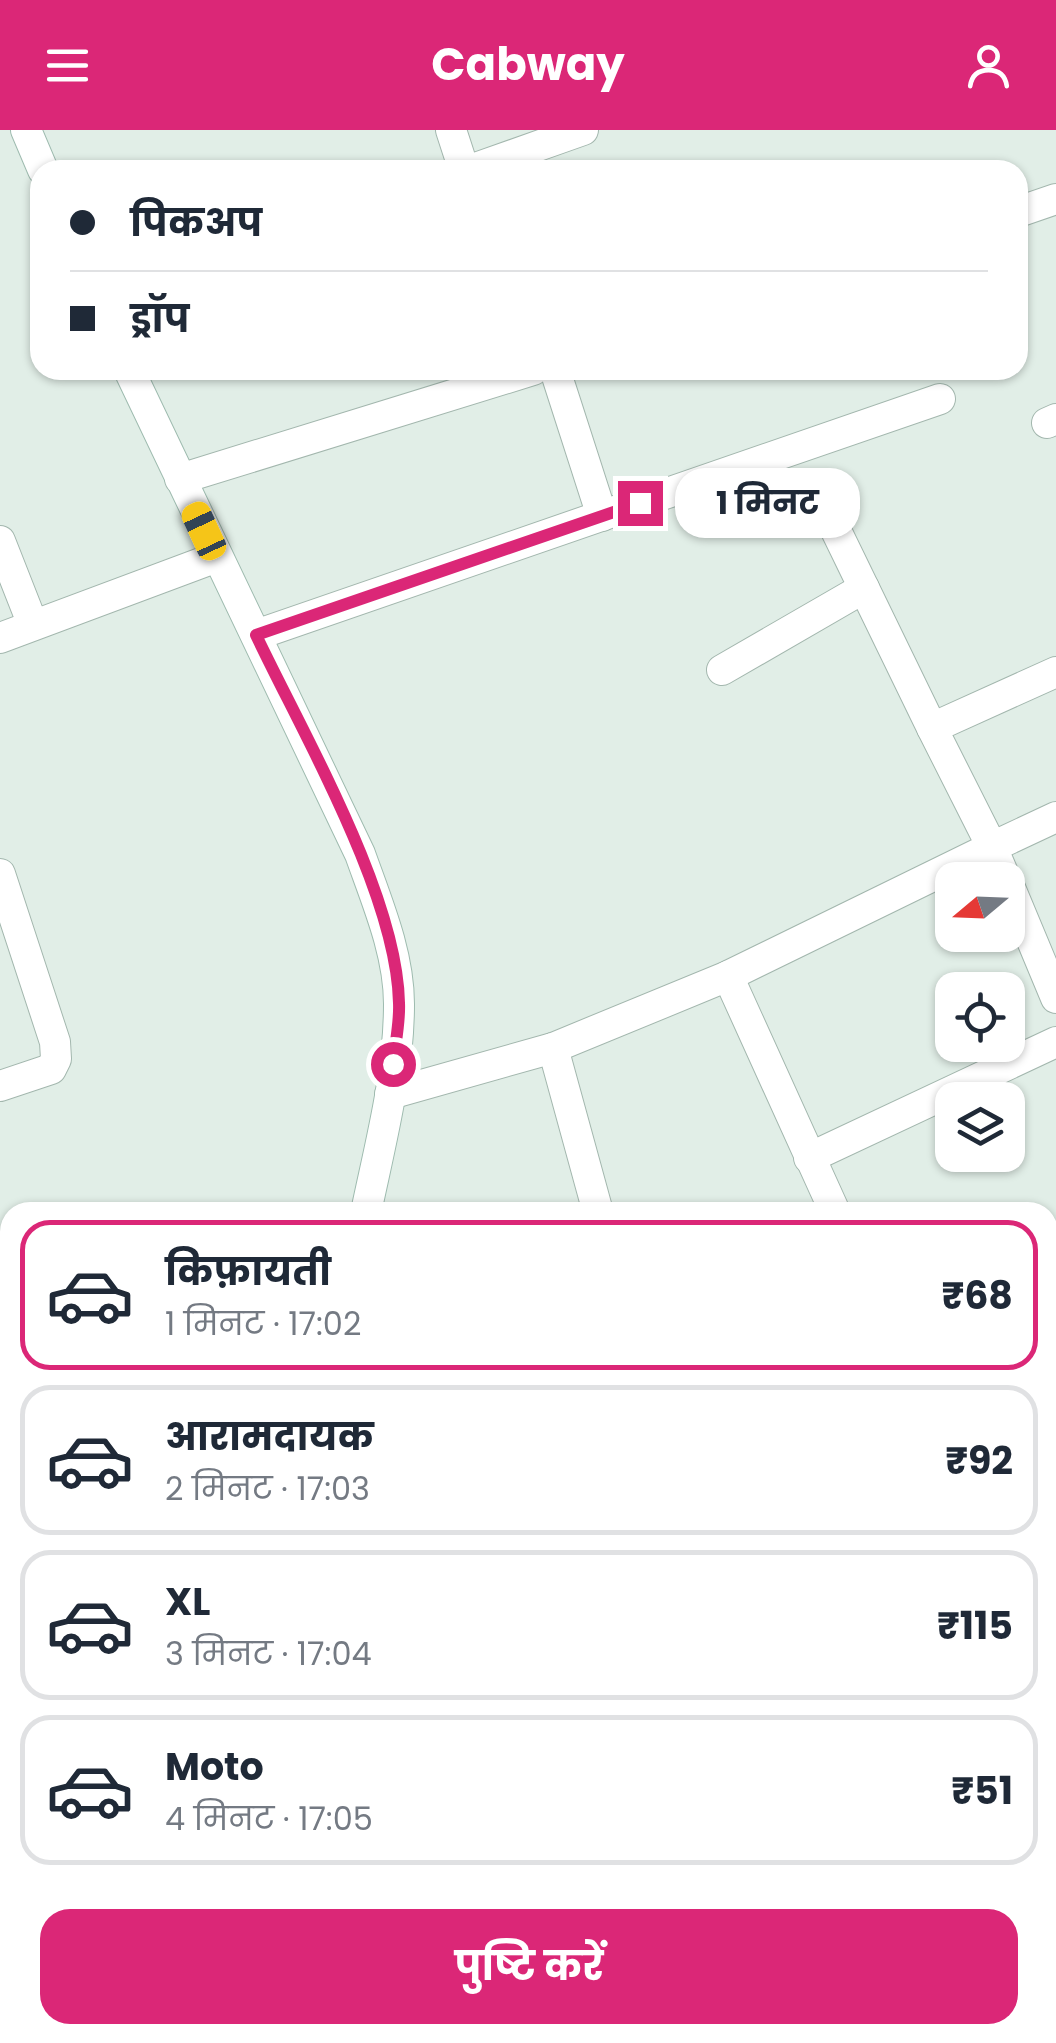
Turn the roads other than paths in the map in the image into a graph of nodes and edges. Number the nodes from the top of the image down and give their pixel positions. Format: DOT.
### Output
graph roads {
  1 [pos="26,130"];
  2 [pos="451,130"];
  3 [pos="583,130"];
  4 [pos="38,160"];
  5 [pos="472,160"];
  6 [pos="500,160"];
  7 [pos="1056,200"];
  8 [pos="1028,209"];
  9 [pos="133,380"];
  10 [pos="501,380"];
  11 [pos="558,380"];
  12 [pos="940,399"];
  13 [pos="180,479"];
  14 [pos="827,512"];
  15 [pos="602,516"];
  16 [pos="0,542"];
  17 [pos="217,557"];
  18 [pos="864,588"];
  19 [pos="34,626"];
  20 [pos="256,635"];
  21 [pos="0,638"];
  22 [pos="722,670"];
  23 [pos="1056,672"];
  24 [pos="932,728"];
  25 [pos="1056,817"];
  26 [pos="992,847"];
  27 [pos="998,862"];
  28 [pos="0,874"];
  29 [pos="1025,925"];
  30 [pos="728,976"];
  31 [pos="1056,998"];
  32 [pos="1056,1042"];
  33 [pos="553,1048"];
  34 [pos="0,1086"];
  35 [pos="390,1094"];
  36 [pos="809,1158"];
  37 [pos="368,1202"];
  38 [pos="595,1202"];
  39 [pos="830,1202"];
  1 -- 4 [label="street"];
  2 -- 5 [label="street"];
  3 -- 6 [label="street"];
  7 -- 8 [label="street"];
  9 -- 13 [label="street"];
  10 -- 13 [label="street"];
  11 -- 15 [label="street"];
  12 -- 15 [label="street"];
  13 -- 17 [label="street"];
  14 -- 18 [label="street"];
  15 -- 20 [label="street"];
  16 -- 19 [label="street"];
  17 -- 19 [label="street"];
  17 -- 20 [label="street"];
  18 -- 22 [label="street"];
  18 -- 24 [label="street"];
  19 -- 21 [label="street"];
  20 -- 35 [label="street"];
  23 -- 24 [label="street"];
  24 -- 26 [label="street"];
  25 -- 26 [label="street"];
  26 -- 27 [label="street"];
  26 -- 30 [label="street"];
  28 -- 34 [label="street"];
  29 -- 31 [label="street"];
  30 -- 33 [label="street"];
  30 -- 36 [label="street"];
  32 -- 36 [label="street"];
  33 -- 35 [label="street"];
  33 -- 38 [label="street"];
  35 -- 37 [label="street"];
  36 -- 39 [label="street"];
}
